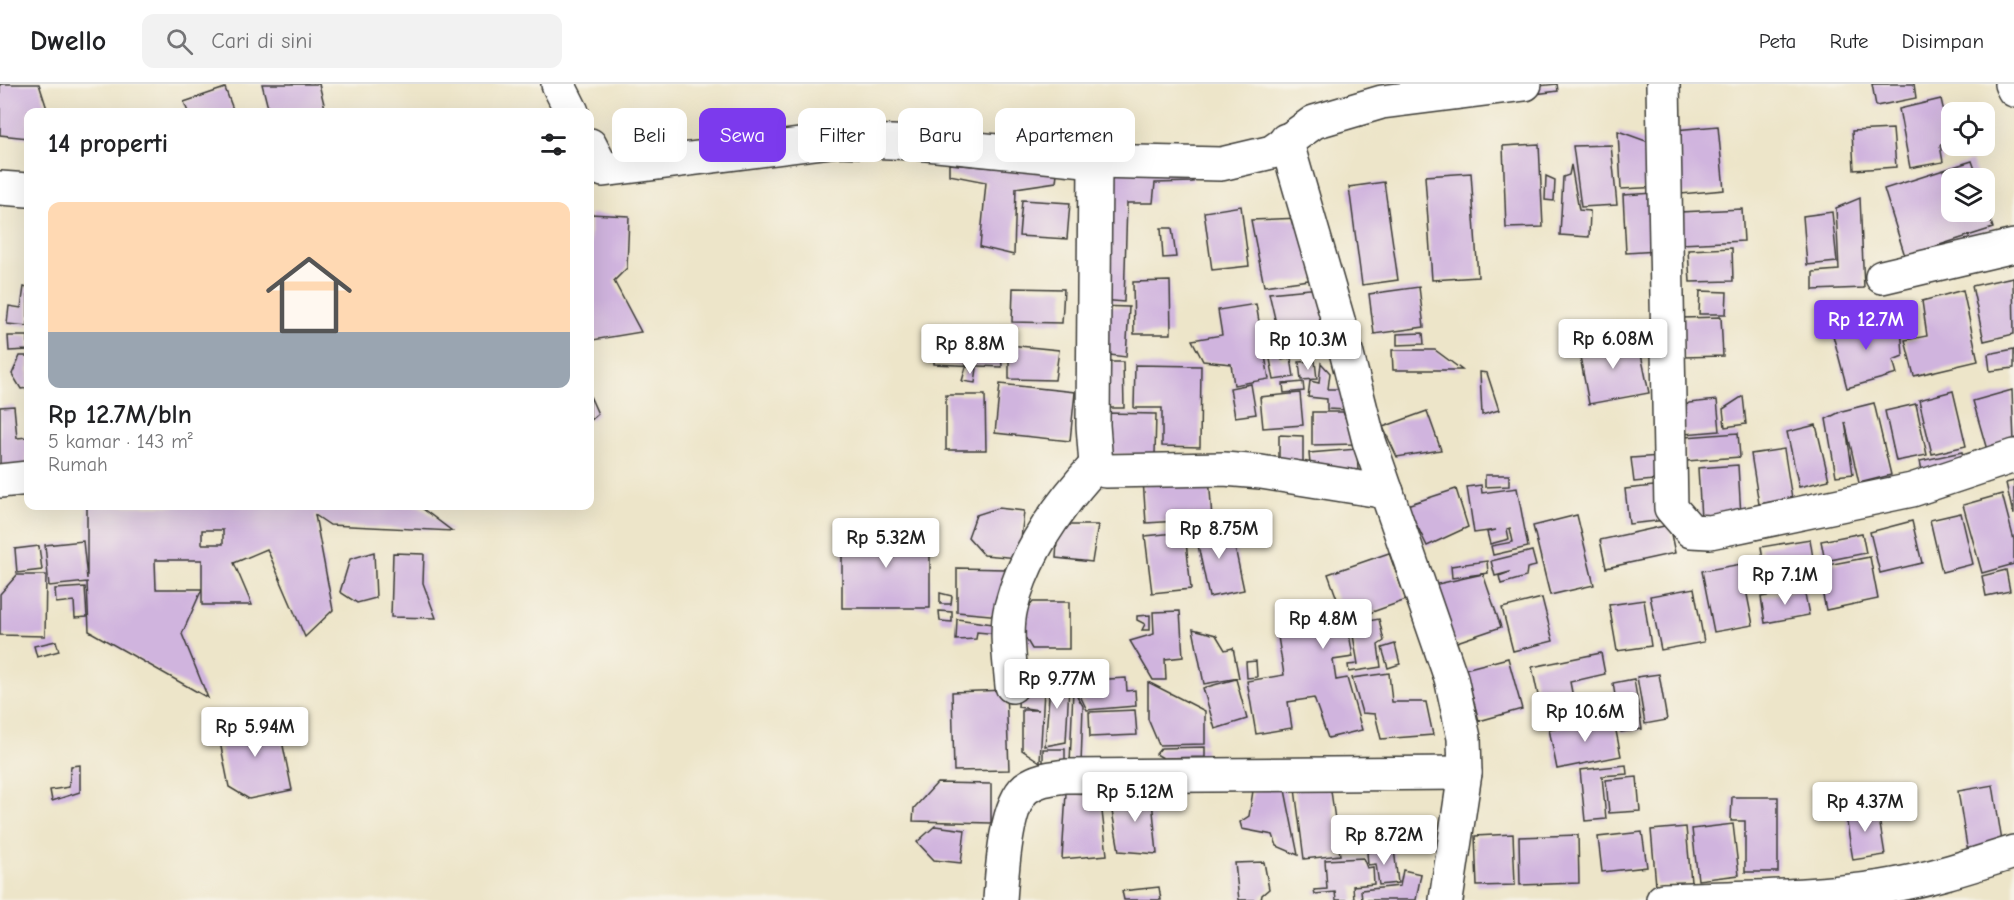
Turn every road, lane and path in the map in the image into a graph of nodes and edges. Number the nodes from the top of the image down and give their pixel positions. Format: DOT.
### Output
graph roads {
  1 [pos="558,84"];
  2 [pos="1525,84"];
  3 [pos="1663,84"];
  4 [pos="570,108"];
  5 [pos="1286,140"];
  6 [pos="995,151"];
  7 [pos="594,162"];
  8 [pos="1095,162"];
  9 [pos="1135,162"];
  10 [pos="0,188"];
  11 [pos="24,190"];
  12 [pos="2014,246"];
  13 [pos="1882,277"];
  14 [pos="2014,456"];
  15 [pos="1096,465"];
  16 [pos="24,478"];
  17 [pos="0,481"];
  18 [pos="1387,492"];
  19 [pos="1012,686"];
  20 [pos="1465,773"];
  21 [pos="2014,852"];
  22 [pos="1000,900"];
  23 [pos="1446,900"];
  24 [pos="1663,900"];
  1 -- 4 [label="street"];
  2 -- 5 [label="street"];
  3 -- 14 [label="street"];
  5 -- 9 [label="street"];
  5 -- 18 [label="street"];
  6 -- 7 [label="street"];
  8 -- 15 [label="street"];
  10 -- 11 [label="street"];
  12 -- 13 [label="street"];
  15 -- 18 [label="street"];
  15 -- 19 [label="street"];
  16 -- 17 [label="street"];
  18 -- 20 [label="street"];
  20 -- 22 [label="street"];
  20 -- 23 [label="street"];
  21 -- 24 [label="street"];
}
